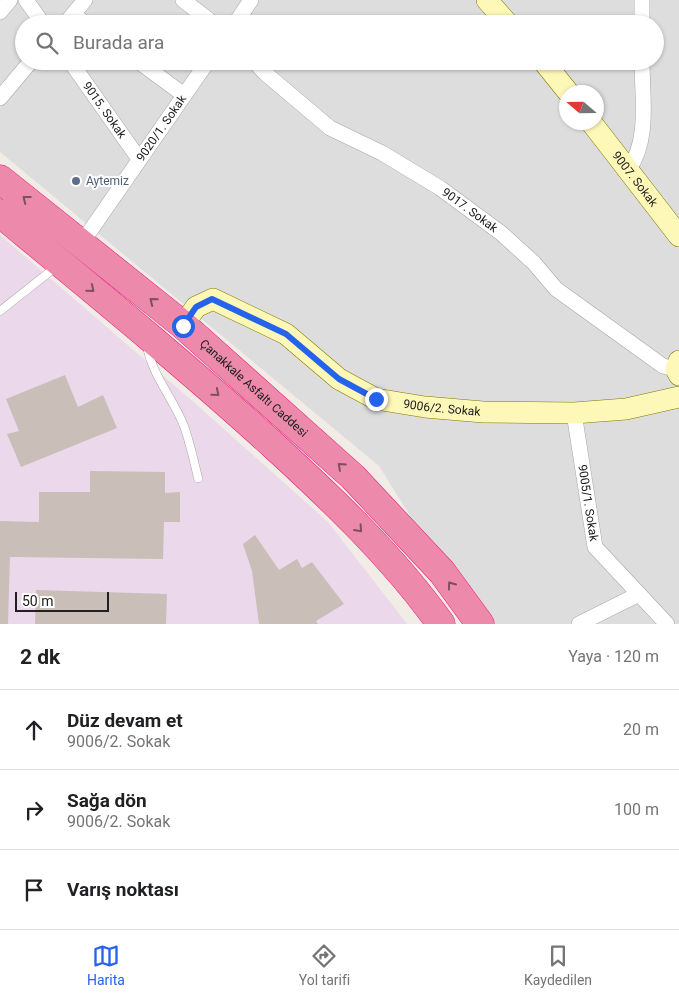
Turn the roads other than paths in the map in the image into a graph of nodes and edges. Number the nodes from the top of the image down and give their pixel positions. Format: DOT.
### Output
graph roads {
  1 [pos="10,0"];
  2 [pos="26,0"];
  3 [pos="85,0"];
  4 [pos="183,0"];
  5 [pos="251,0"];
  6 [pos="487,0"];
  7 [pos="642,0"];
  8 [pos="0,12"];
  9 [pos="37,15"];
  10 [pos="72,15"];
  11 [pos="202,15"];
  12 [pos="241,15"];
  13 [pos="500,15"];
  14 [pos="642,15"];
  15 [pos="23,70"];
  16 [pos="76,70"];
  17 [pos="150,70"];
  18 [pos="202,70"];
  19 [pos="264,70"];
  20 [pos="550,70"];
  21 [pos="642,70"];
  22 [pos="562,85"];
  23 [pos="184,95"];
  24 [pos="0,98"];
  25 [pos="597,130"];
  26 [pos="139,159"];
  27 [pos="628,170"];
  28 [pos="0,179"];
  29 [pos="0,213"];
  30 [pos="679,236"];
  31 [pos="81,244"];
  32 [pos="61,264"];
  33 [pos="0,311"];
  34 [pos="183,326"];
  35 [pos="147,336"];
  36 [pos="678,368"];
  37 [pos="679,397"];
  38 [pos="574,414"];
  39 [pos="198,478"];
  40 [pos="639,594"];
  41 [pos="441,624"];
  42 [pos="480,624"];
  43 [pos="579,624"];
  44 [pos="667,624"];
  1 -- 8 [label="street"];
  2 -- 9 [label="street"];
  3 -- 10 [label="street"];
  4 -- 11 [label="street"];
  5 -- 12 [label="street"];
  6 -- 13 [label="street"];
  7 -- 14 [label="street"];
  15 -- 24 [label="street"];
  16 -- 26 [label="street, 9015. Sokak"];
  17 -- 23 [label="street"];
  18 -- 23 [label="street, 9020/1. Sokak"];
  19 -- 36 [label="street, 9017. Sokak"];
  20 -- 22 [label="street"];
  21 -- 27 [label="street"];
  23 -- 26 [label="street, 9020/1. Sokak"];
  25 -- 27 [label="street, 9007. Sokak"];
  26 -- 31 [label="street, 9020/1. Sokak"];
  27 -- 30 [label="street, 9007. Sokak"];
  31 -- 28 [label="highway, Çanakkale Asfaltı Caddesi, one-way"];
  29 -- 32 [label="highway"];
  34 -- 31 [label="highway, Çanakkale Asfaltı Caddesi, one-way"];
  32 -- 33 [label="lane"];
  32 -- 35 [label="highway, one-way"];
  34 -- 38 [label="street, 9006/2. Sokak"];
  42 -- 34 [label="highway, Çanakkale Asfaltı Caddesi, one-way"];
  35 -- 39 [label="lane"];
  35 -- 41 [label="highway, one-way"];
  37 -- 38 [label="street, 9006/2. Sokak"];
  38 -- 40 [label="street, 9005/1. Sokak"];
  40 -- 43 [label="street"];
  40 -- 44 [label="street, 9005/1. Sokak"];
}
